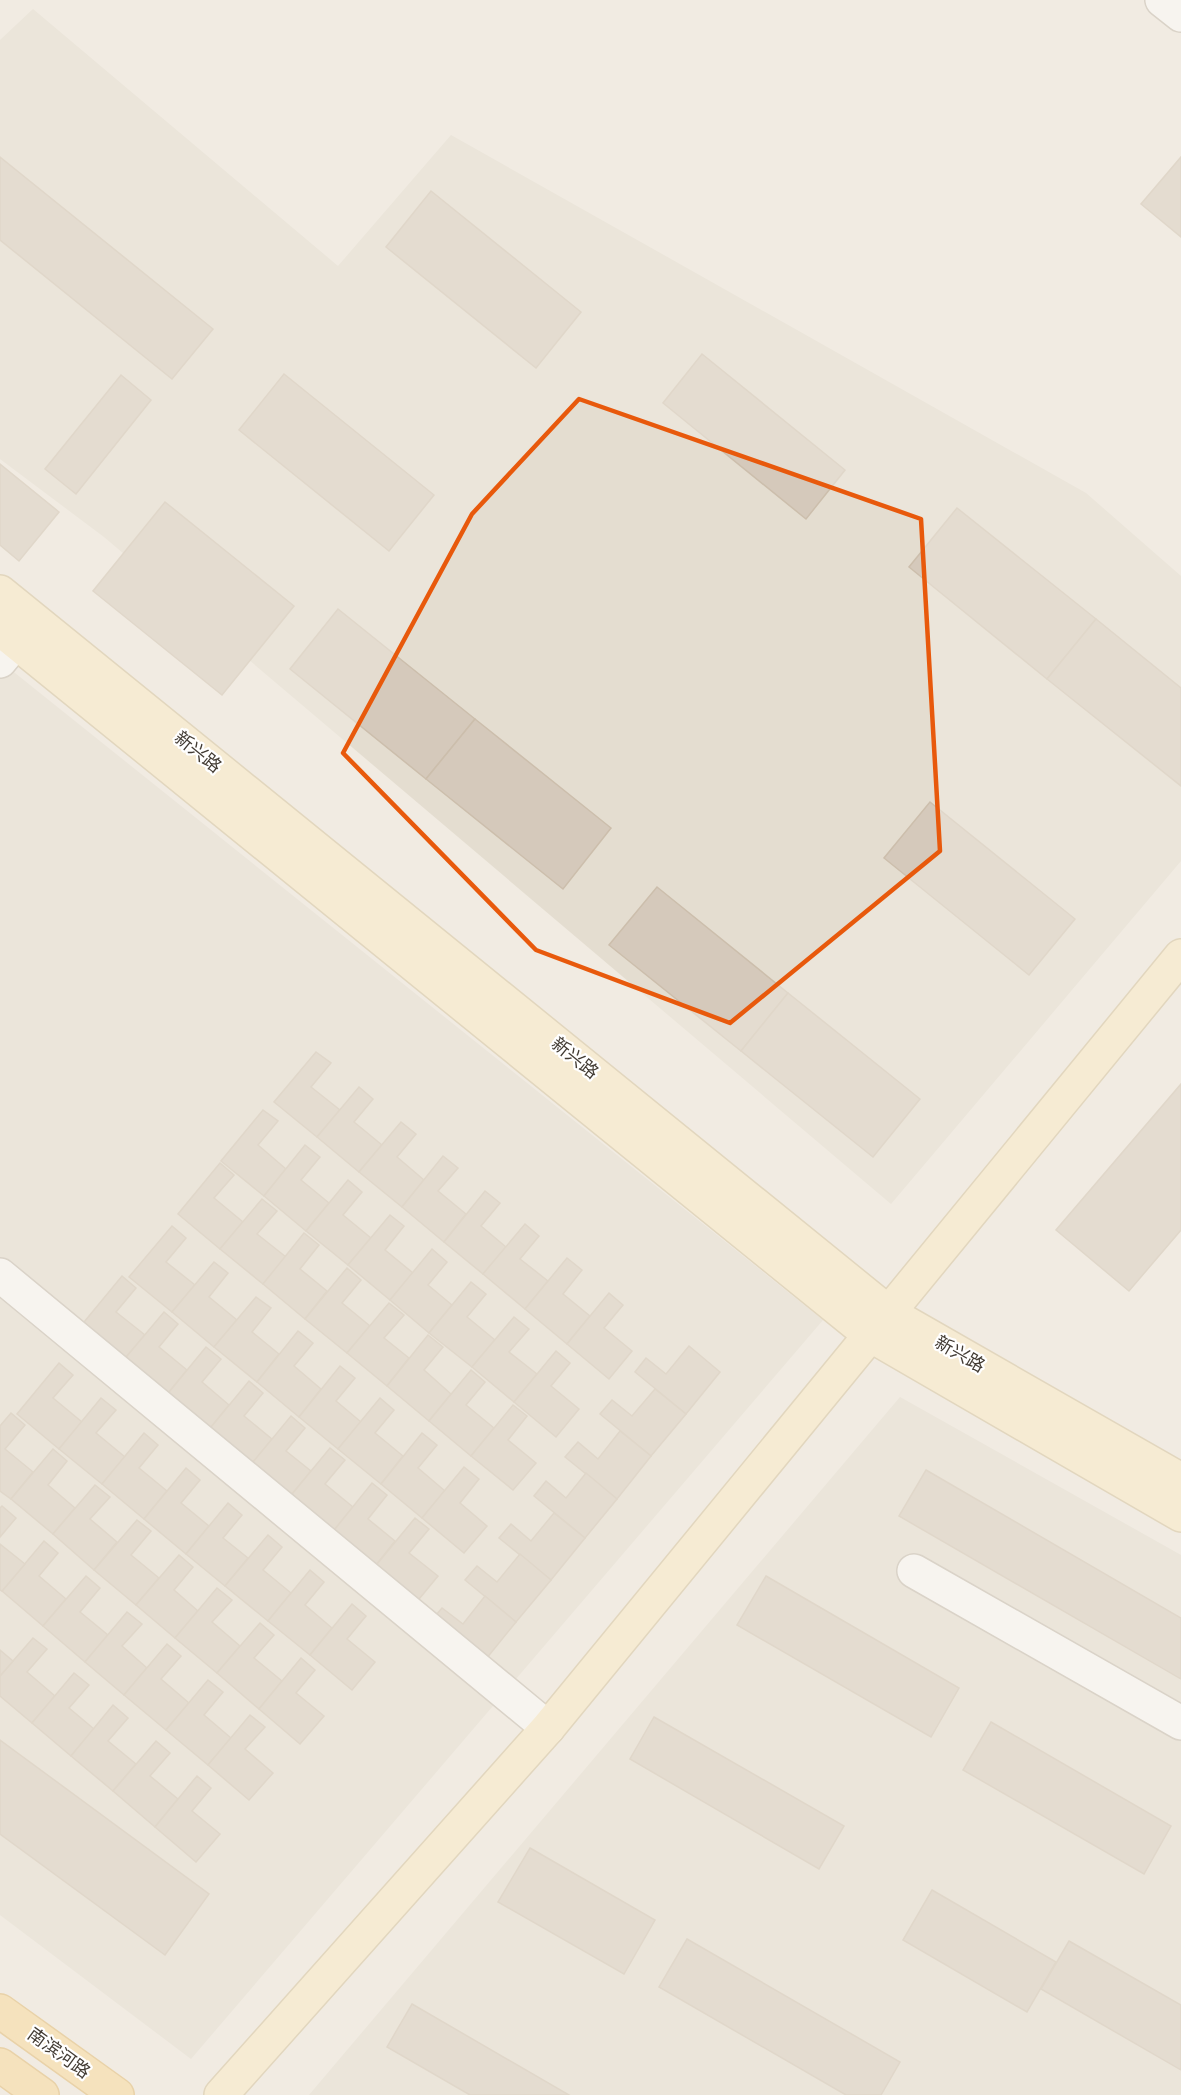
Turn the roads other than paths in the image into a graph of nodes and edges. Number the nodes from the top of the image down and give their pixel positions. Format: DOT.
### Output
graph roads {
  1 [pos="1162,0"];
  2 [pos="1181,15"];
  3 [pos="0,592"];
  4 [pos="13,638"];
  5 [pos="1181,956"];
  6 [pos="0,1275"];
  7 [pos="879,1324"];
  8 [pos="1181,1480"];
  9 [pos="1181,1515"];
  10 [pos="914,1571"];
  11 [pos="1181,1723"];
  12 [pos="548,1728"];
  13 [pos="0,2011"];
  14 [pos="0,2065"];
  15 [pos="42,2095"];
  16 [pos="117,2095"];
  17 [pos="221,2095"];
  1 -- 2 [label="street"];
  3 -- 4 [label="main road, 新兴路"];
  4 -- 7 [label="main road, 新兴路"];
  5 -- 7 [label="main road"];
  6 -- 12 [label="street"];
  7 -- 8 [label="main road, 新兴路"];
  7 -- 9 [label="main road, 新兴路"];
  7 -- 12 [label="main road"];
  10 -- 11 [label="street"];
  12 -- 17 [label="main road"];
  13 -- 16 [label="main road, 南滨河路"];
  14 -- 15 [label="main road"];
}
